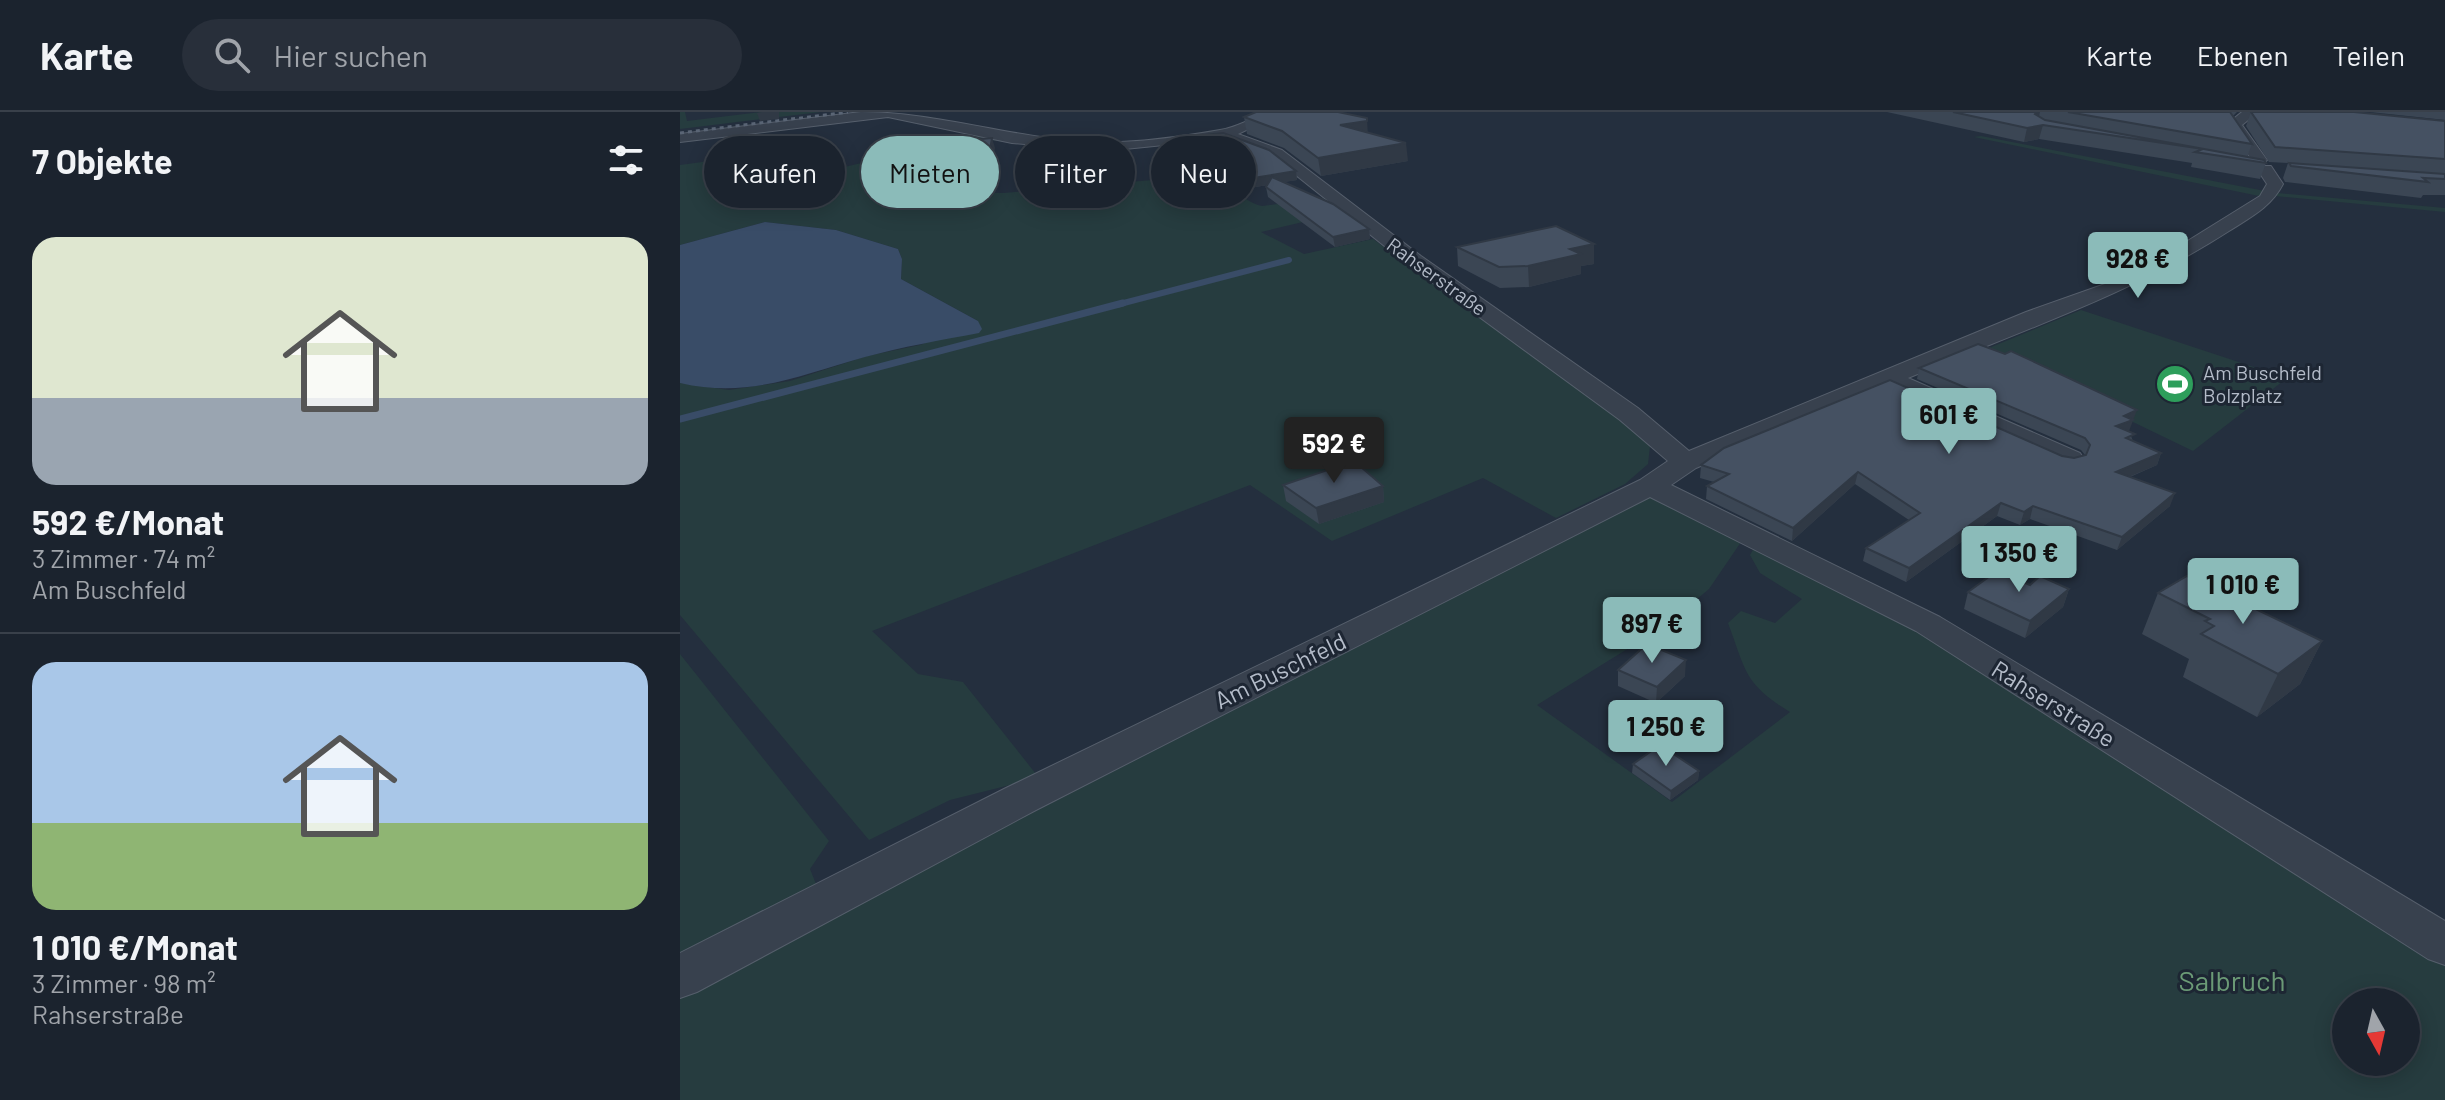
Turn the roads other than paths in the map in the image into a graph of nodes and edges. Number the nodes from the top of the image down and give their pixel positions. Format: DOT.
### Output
graph roads {
  1 [pos="886,112"];
  2 [pos="1277,112"];
  3 [pos="2251,112"];
  4 [pos="1226,134"];
  5 [pos="680,138"];
  6 [pos="1887,378"];
  7 [pos="2070,459"];
  8 [pos="1686,462"];
  9 [pos="1650,486"];
  10 [pos="2445,945"];
  11 [pos="680,977"];
  1 -- 4 [label="street"];
  1 -- 5 [label="street"];
  2 -- 4 [label="street"];
  3 -- 6 [label="street, Am Buschfeld"];
  4 -- 8 [label="street, Rahserstraße"];
  6 -- 7 [label="street"];
  6 -- 8 [label="street, Am Buschfeld"];
  8 -- 9 [label="street, Am Buschfeld"];
  9 -- 10 [label="street, Rahserstraße"];
  9 -- 11 [label="street, Am Buschfeld"];
}
